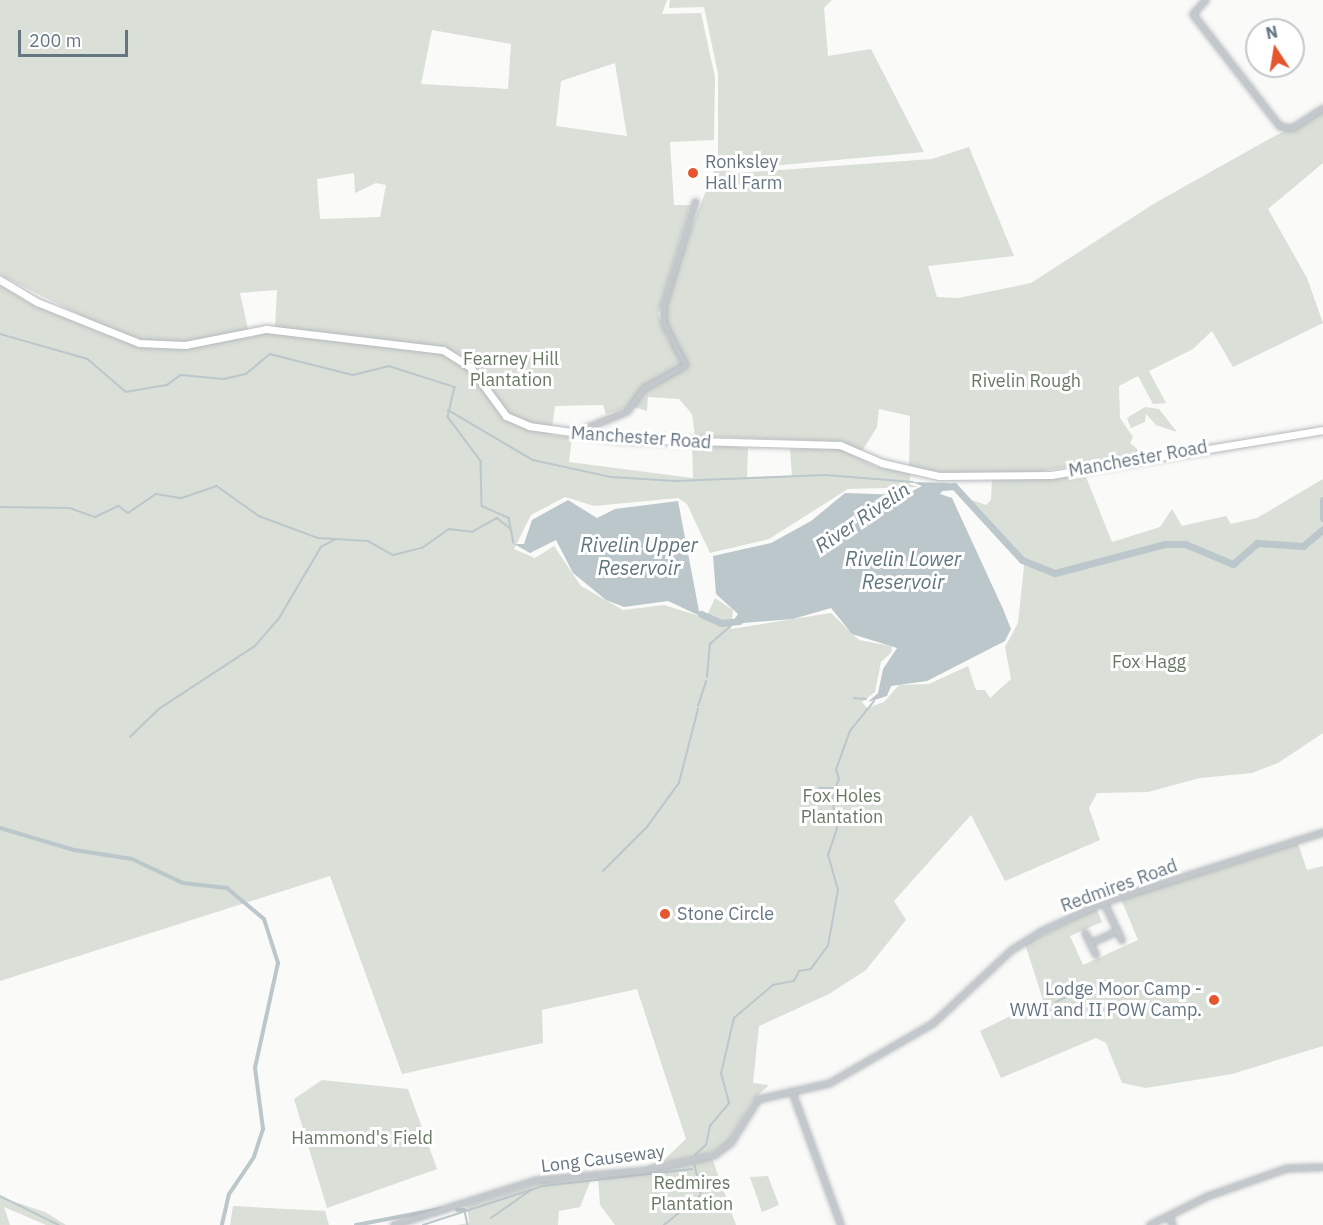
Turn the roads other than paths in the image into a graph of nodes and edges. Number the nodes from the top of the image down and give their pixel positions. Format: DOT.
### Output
graph roads {
  1 [pos="1206,0"];
  2 [pos="1323,108"];
  3 [pos="695,202"];
  4 [pos="0,280"];
  5 [pos="1323,430"];
  6 [pos="575,434"];
  7 [pos="1323,832"];
  8 [pos="1104,902"];
  9 [pos="1117,931"];
  10 [pos="1085,932"];
  11 [pos="1122,940"];
  12 [pos="1090,943"];
  13 [pos="1096,955"];
  14 [pos="792,1091"];
  15 [pos="1323,1167"];
  16 [pos="1169,1216"];
  17 [pos="393,1225"];
  18 [pos="841,1225"];
  19 [pos="1149,1225"];
  20 [pos="1173,1225"];
  1 -- 2 [label="street"];
  3 -- 6 [label="street"];
  4 -- 6 [label="main road, Manchester Road"];
  5 -- 6 [label="main road, Manchester Road"];
  7 -- 8 [label="street, Redmires Road"];
  8 -- 9 [label="street"];
  8 -- 14 [label="street, Redmires Road"];
  9 -- 11 [label="street"];
  9 -- 12 [label="street"];
  10 -- 12 [label="street"];
  12 -- 13 [label="street"];
  14 -- 17 [label="street, Long Causeway"];
  14 -- 18 [label="street"];
  15 -- 16 [label="street"];
  16 -- 19 [label="street"];
  16 -- 20 [label="street"];
}
